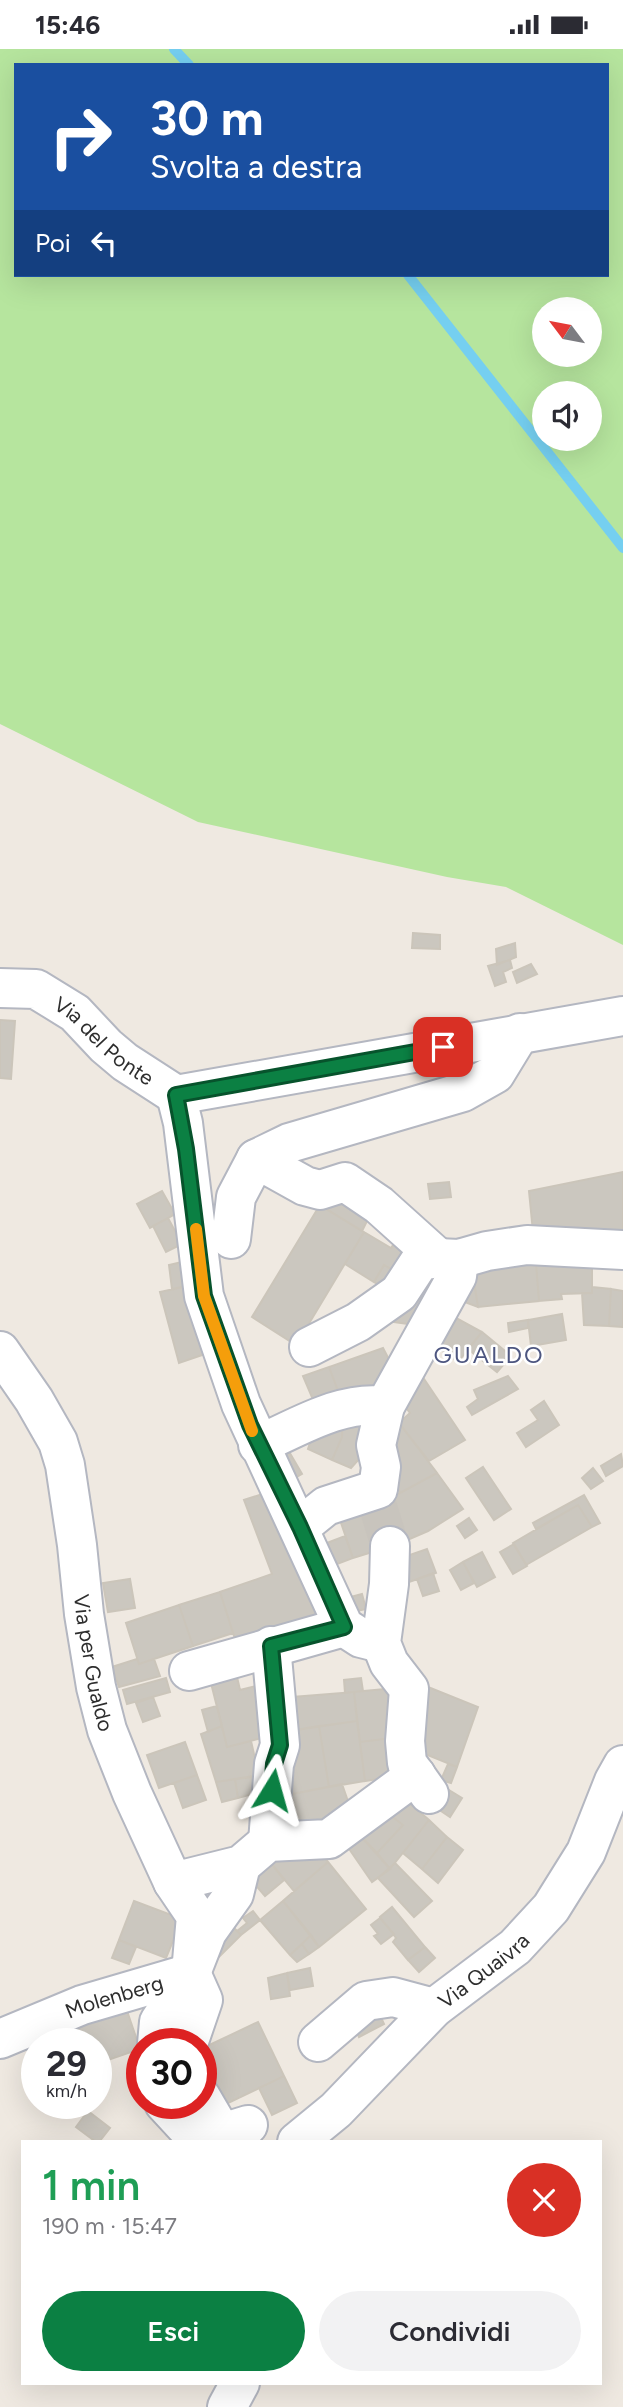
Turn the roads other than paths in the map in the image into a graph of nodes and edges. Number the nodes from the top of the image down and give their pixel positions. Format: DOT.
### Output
graph roads {
  1 [pos="0,988"];
  2 [pos="623,1016"];
  3 [pos="520,1033"];
  4 [pos="176,1095"];
  5 [pos="256,1159"];
  6 [pos="231,1239"];
  7 [pos="623,1249"];
  8 [pos="448,1259"];
  9 [pos="309,1347"];
  10 [pos="0,1351"];
  11 [pos="384,1406"];
  12 [pos="258,1445"];
  13 [pos="300,1527"];
  14 [pos="390,1546"];
  15 [pos="344,1627"];
  16 [pos="381,1643"];
  17 [pos="271,1646"];
  18 [pos="189,1671"];
  19 [pos="623,1765"];
  20 [pos="255,1854"];
  21 [pos="173,1882"];
  22 [pos="191,1973"];
  23 [pos="434,2008"];
  24 [pos="158,2028"];
  25 [pos="193,2028"];
  26 [pos="0,2039"];
  27 [pos="318,2042"];
  28 [pos="179,2119"];
  29 [pos="214,2119"];
  30 [pos="248,2126"];
  31 [pos="198,2140"];
  32 [pos="300,2140"];
  33 [pos="239,2385"];
  34 [pos="227,2407"];
  1 -- 4 [label="street, Via del Ponte"];
  2 -- 3 [label="street, Via del Ponte"];
  3 -- 4 [label="street, Via del Ponte"];
  3 -- 5 [label="street"];
  4 -- 12 [label="street"];
  5 -- 6 [label="street"];
  5 -- 8 [label="street"];
  7 -- 8 [label="street"];
  8 -- 9 [label="street"];
  8 -- 11 [label="street"];
  10 -- 21 [label="street, Via per Gualdo"];
  11 -- 12 [label="street"];
  11 -- 13 [label="street"];
  12 -- 13 [label="street"];
  13 -- 15 [label="street"];
  14 -- 16 [label="street"];
  15 -- 16 [label="street"];
  15 -- 17 [label="street"];
  16 -- 20 [label="street"];
  17 -- 18 [label="street"];
  17 -- 20 [label="street"];
  19 -- 23 [label="street, Via Quaivra"];
  20 -- 21 [label="street"];
  20 -- 22 [label="street"];
  21 -- 22 [label="street, Via per Gualdo"];
  22 -- 24 [label="street"];
  22 -- 25 [label="street"];
  22 -- 26 [label="street, Molenberg"];
  23 -- 27 [label="street"];
  23 -- 32 [label="street, Via Quaivra"];
  28 -- 31 [label="street"];
  29 -- 30 [label="street"];
  33 -- 34 [label="street"];
}
